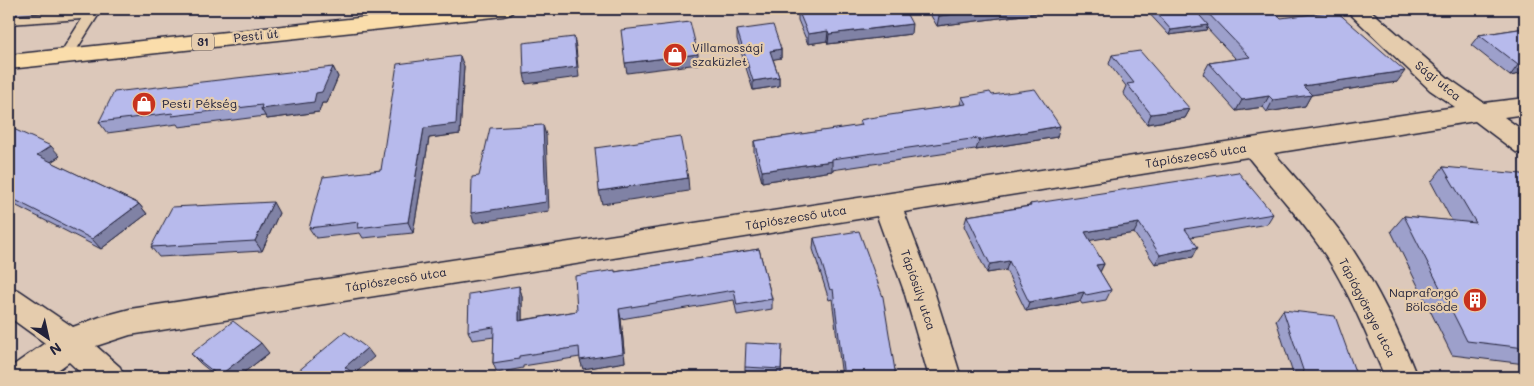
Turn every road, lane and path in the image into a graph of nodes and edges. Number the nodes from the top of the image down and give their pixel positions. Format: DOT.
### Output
graph roads {
  1 [pos="503,9"];
  2 [pos="1356,9"];
  3 [pos="9,20"];
  4 [pos="65,57"];
  5 [pos="9,62"];
  6 [pos="1525,106"];
  7 [pos="1480,113"];
  8 [pos="1525,146"];
  9 [pos="1254,147"];
  10 [pos="886,204"];
  11 [pos="9,300"];
  12 [pos="70,343"];
  13 [pos="24,377"];
  14 [pos="108,377"];
  15 [pos="945,377"];
  16 [pos="1401,377"];
  1 -- 4 [label="main road, Pesti út / 31"];
  2 -- 7 [label="street, Sági utca"];
  3 -- 4 [label="lane"];
  4 -- 5 [label="main road, Pesti út / 31"];
  6 -- 7 [label="street, Tápiószecső utca"];
  7 -- 8 [label="street, Sági utca"];
  7 -- 9 [label="street, Tápiószecső utca"];
  9 -- 10 [label="street, Tápiószecső utca"];
  9 -- 16 [label="street, Tápiógyörgye utca"];
  10 -- 12 [label="street, Tápiószecső utca"];
  10 -- 15 [label="street, Tápiósüly utca"];
  11 -- 12 [label="street"];
  12 -- 13 [label="street, Tápiószecső utca"];
  12 -- 14 [label="street"];
}
